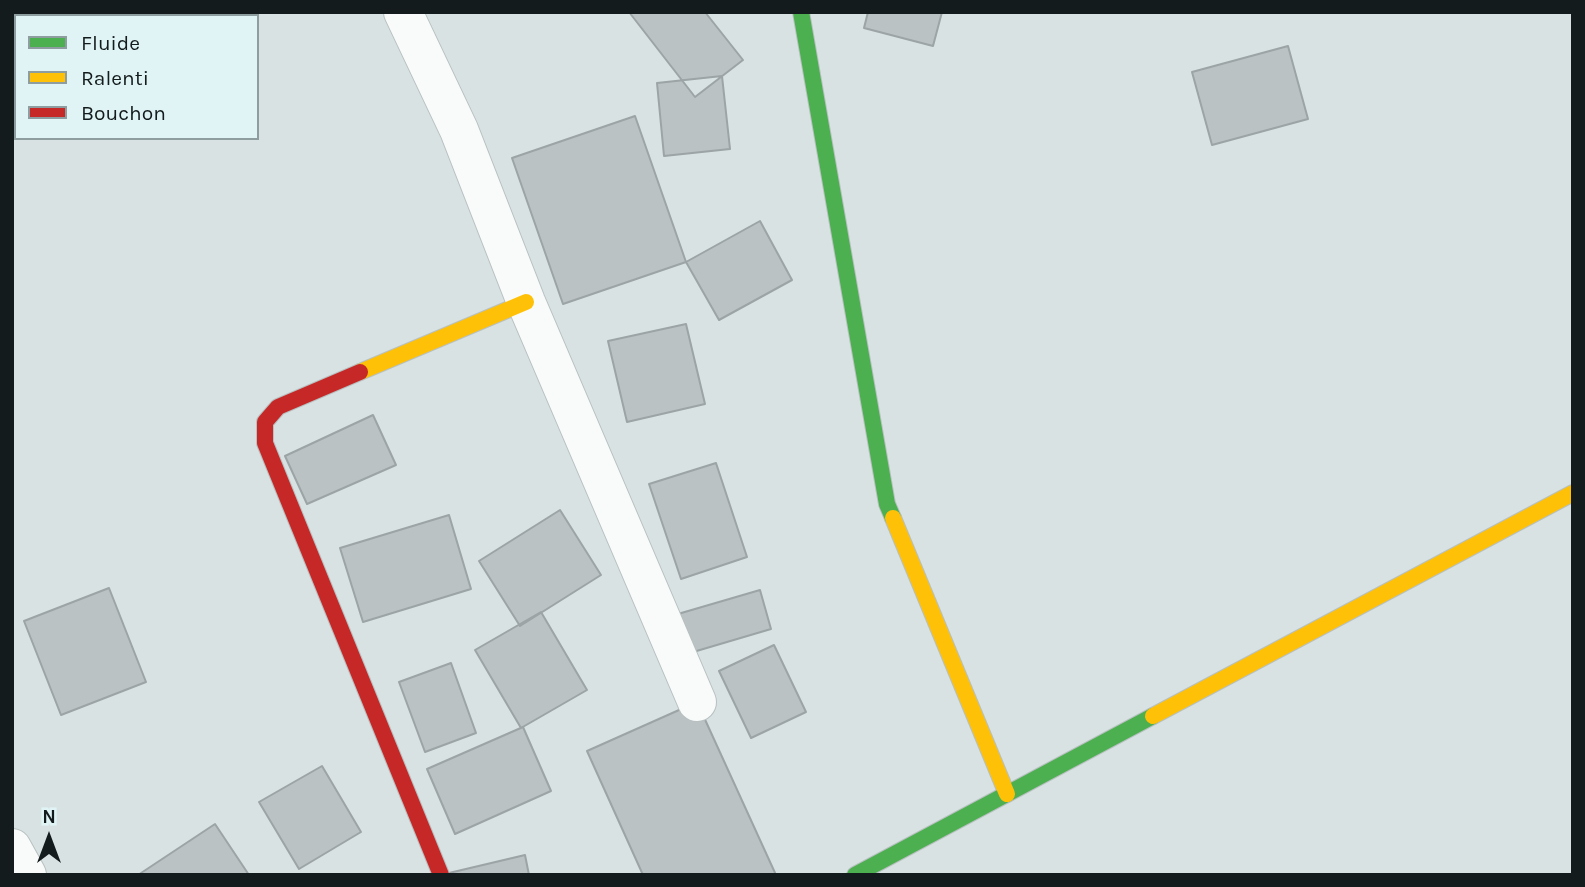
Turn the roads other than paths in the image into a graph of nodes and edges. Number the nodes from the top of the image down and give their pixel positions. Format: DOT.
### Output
graph roads {
  1 [pos="403,12"];
  2 [pos="801,12"];
  3 [pos="526,302"];
  4 [pos="1573,493"];
  5 [pos="697,702"];
  6 [pos="1007,794"];
  7 [pos="12,848"];
  8 [pos="27,875"];
  9 [pos="441,875"];
  10 [pos="855,875"];
  1 -- 3 [label="street"];
  2 -- 6 [label="street"];
  3 -- 5 [label="street"];
  3 -- 9 [label="street"];
  4 -- 6 [label="street"];
  6 -- 10 [label="street"];
  7 -- 8 [label="street"];
}
